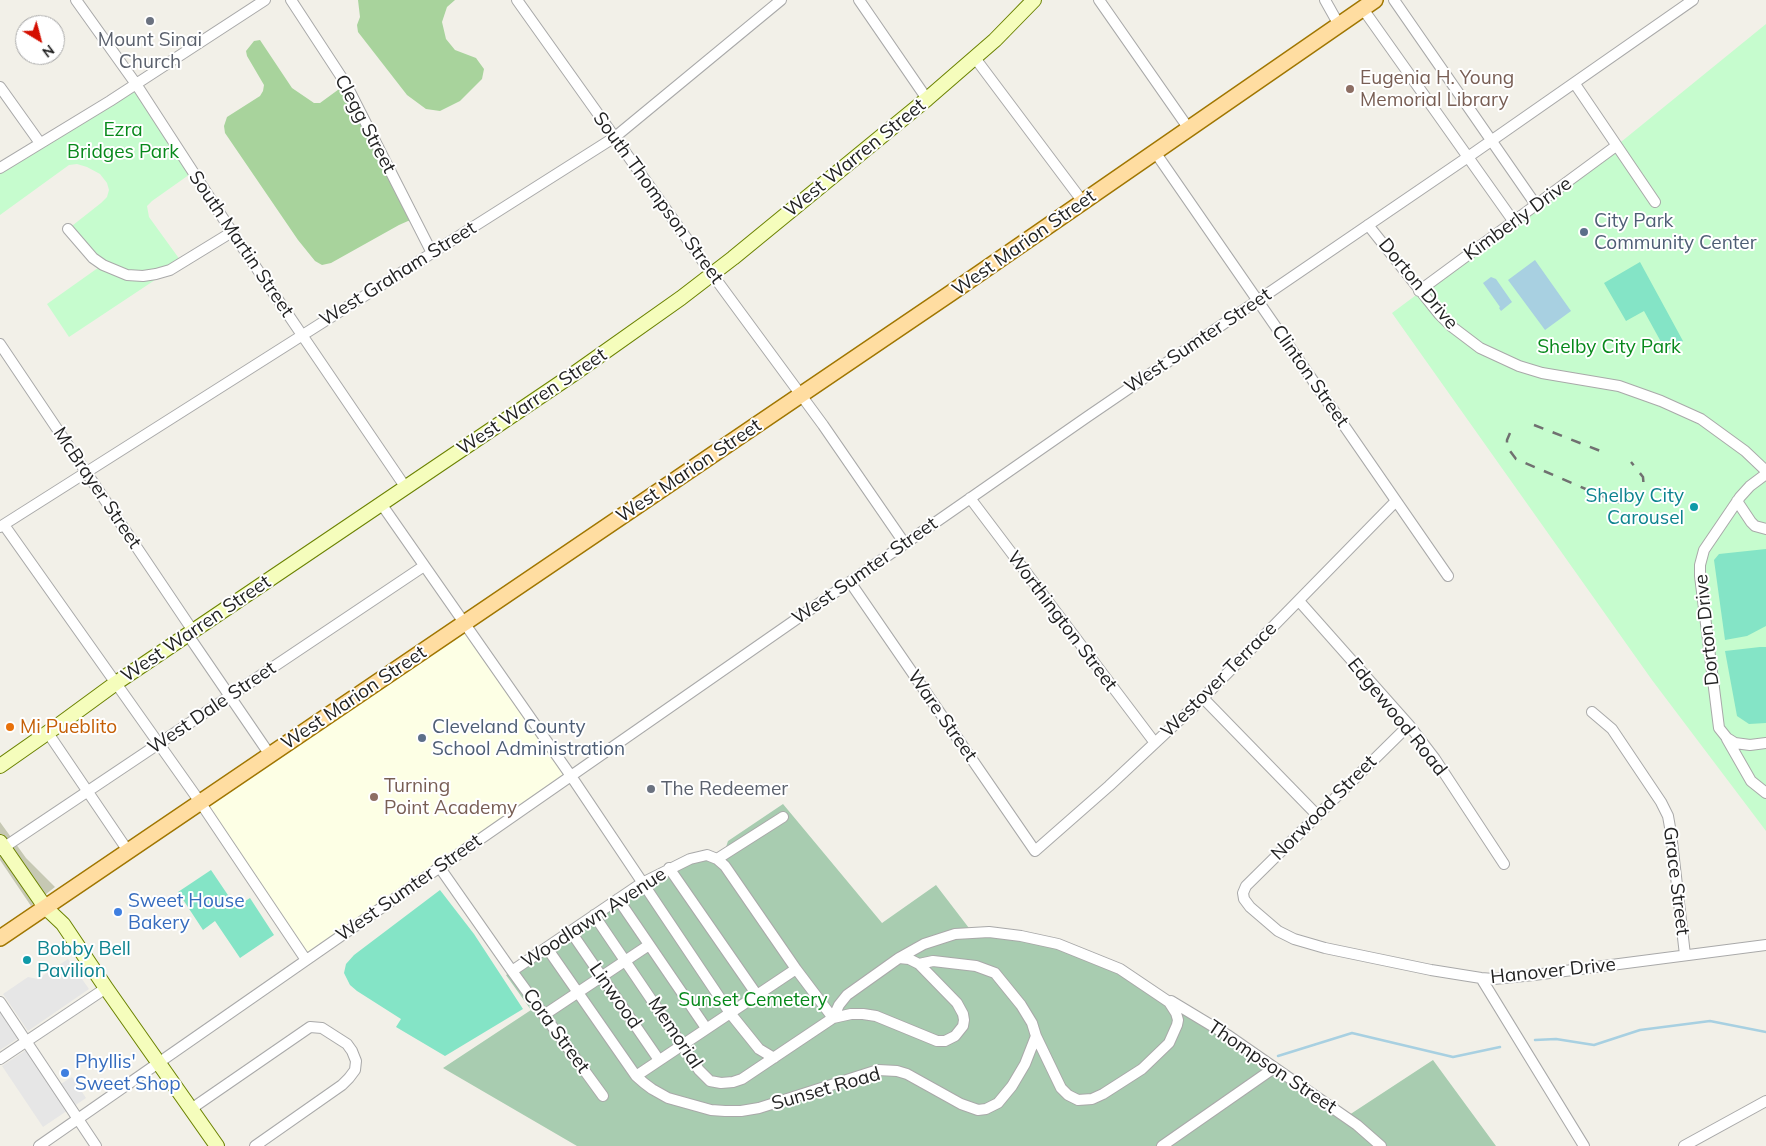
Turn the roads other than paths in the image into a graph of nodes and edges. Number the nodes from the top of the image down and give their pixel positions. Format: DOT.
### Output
graph roads {
  1 [pos="76,0"];
  2 [pos="265,0"];
  3 [pos="291,0"];
  4 [pos="781,0"];
  5 [pos="859,0"];
  6 [pos="1034,0"];
  7 [pos="1099,0"];
  8 [pos="1325,0"];
  9 [pos="1376,0"];
  10 [pos="1394,0"];
  11 [pos="1693,0"];
  12 [pos="519,1"];
  13 [pos="1363,9"];
  14 [pos="1339,25"];
  15 [pos="975,58"];
  16 [pos="136,84"];
  17 [pos="1575,84"];
  18 [pos="0,86"];
  19 [pos="927,99"];
  20 [pos="1189,129"];
  21 [pos="614,137"];
  22 [pos="1493,140"];
  23 [pos="40,143"];
  24 [pos="1616,146"];
  25 [pos="1155,152"];
  26 [pos="1468,157"];
  27 [pos="0,168"];
  28 [pos="1083,202"];
  29 [pos="1655,202"];
  30 [pos="1536,205"];
  31 [pos="1514,222"];
  32 [pos="1368,225"];
  33 [pos="68,229"];
  34 [pos="232,232"];
  35 [pos="432,253"];
  36 [pos="712,274"];
  37 [pos="1420,291"];
  38 [pos="1257,301"];
  39 [pos="302,335"];
  40 [pos="0,344"];
  41 [pos="800,395"];
  42 [pos="86,472"];
  43 [pos="1766,472"];
  44 [pos="406,488"];
  45 [pos="970,498"];
  46 [pos="1396,501"];
  47 [pos="1737,501"];
  48 [pos="382,505"];
  49 [pos="2,526"];
  50 [pos="1766,529"];
  51 [pos="905,544"];
  52 [pos="424,566"];
  53 [pos="1448,576"];
  54 [pos="850,582"];
  55 [pos="1299,601"];
  56 [pos="463,624"];
  57 [pos="190,633"];
  58 [pos="116,683"];
  59 [pos="230,696"];
  60 [pos="1203,698"];
  61 [pos="1592,712"];
  62 [pos="1409,725"];
  63 [pos="48,733"];
  64 [pos="1727,738"];
  65 [pos="1766,742"];
  66 [pos="159,743"];
  67 [pos="1155,743"];
  68 [pos="270,755"];
  69 [pos="0,766"];
  70 [pos="570,776"];
  71 [pos="88,791"];
  72 [pos="1766,793"];
  73 [pos="200,802"];
  74 [pos="1317,815"];
  75 [pos="783,817"];
  76 [pos="1,846"];
  77 [pos="128,851"];
  78 [pos="1035,851"];
  79 [pos="718,858"];
  80 [pos="1504,864"];
  81 [pos="440,868"];
  82 [pos="669,868"];
  83 [pos="642,883"];
  84 [pos="1243,893"];
  85 [pos="618,900"];
  86 [pos="45,907"];
  87 [pos="594,916"];
  88 [pos="571,932"];
  89 [pos="0,938"];
  90 [pos="649,945"];
  91 [pos="1766,945"];
  92 [pos="547,948"];
  93 [pos="1685,955"];
  94 [pos="899,958"];
  95 [pos="306,960"];
  96 [pos="625,960"];
  97 [pos="919,964"];
  98 [pos="796,969"];
  99 [pos="512,972"];
  100 [pos="602,976"];
  101 [pos="1481,978"];
  102 [pos="106,988"];
  103 [pos="578,992"];
  104 [pos="1159,994"];
  105 [pos="757,995"];
  106 [pos="0,1002"];
  107 [pos="730,1013"];
  108 [pos="544,1015"];
  109 [pos="833,1018"];
  110 [pos="706,1028"];
  111 [pos="1036,1036"];
  112 [pos="26,1041"];
  113 [pos="683,1044"];
  114 [pos="774,1058"];
  115 [pos="0,1059"];
  116 [pos="659,1060"];
  117 [pos="159,1062"];
  118 [pos="1274,1068"];
  119 [pos="636,1076"];
  120 [pos="603,1096"];
  121 [pos="1766,1101"];
  122 [pos="191,1109"];
  123 [pos="78,1119"];
  124 [pos="39,1146"];
  125 [pos="96,1146"];
  126 [pos="217,1146"];
  127 [pos="255,1146"];
  128 [pos="1162,1146"];
  129 [pos="1381,1146"];
  130 [pos="1584,1146"];
  131 [pos="1684,1146"];
  1 -- 16 [label="street, South Martin Street"];
  2 -- 16 [label="street"];
  3 -- 35 [label="street, Clegg Street"];
  4 -- 21 [label="street, West Graham Street"];
  5 -- 19 [label="street"];
  6 -- 15 [label="main road, West Warren Street"];
  7 -- 20 [label="street"];
  8 -- 14 [label="street"];
  9 -- 13 [label="main road, West Marion Street"];
  10 -- 22 [label="street"];
  11 -- 17 [label="street, West Sumter Street"];
  12 -- 21 [label="street, South Thompson Street"];
  13 -- 14 [label="main road, West Marion Street"];
  13 -- 26 [label="street"];
  14 -- 20 [label="main road, West Marion Street"];
  15 -- 19 [label="main road, West Warren Street"];
  15 -- 28 [label="street"];
  16 -- 23 [label="street"];
  16 -- 34 [label="street, South Martin Street"];
  17 -- 22 [label="street, West Sumter Street"];
  17 -- 24 [label="street"];
  18 -- 23 [label="street"];
  19 -- 36 [label="main road, West Warren Street"];
  20 -- 25 [label="main road, West Marion Street"];
  21 -- 35 [label="street, West Graham Street"];
  21 -- 36 [label="street, South Thompson Street"];
  22 -- 26 [label="street, West Sumter Street"];
  22 -- 30 [label="street"];
  23 -- 27 [label="street"];
  24 -- 29 [label="street"];
  24 -- 30 [label="street, Kimberly Drive"];
  25 -- 28 [label="main road, West Marion Street"];
  25 -- 38 [label="street, Clinton Street"];
  26 -- 31 [label="street"];
  26 -- 32 [label="street, West Sumter Street"];
  28 -- 41 [label="main road, West Marion Street"];
  30 -- 31 [label="street, Kimberly Drive"];
  31 -- 37 [label="street, Kimberly Drive"];
  32 -- 37 [label="street, Dorton Drive"];
  32 -- 38 [label="street, West Sumter Street"];
  33 -- 34 [label="street"];
  34 -- 39 [label="street, South Martin Street"];
  35 -- 39 [label="street, West Graham Street"];
  36 -- 41 [label="street, South Thompson Street"];
  36 -- 44 [label="main road, West Warren Street"];
  37 -- 43 [label="street, Dorton Drive"];
  38 -- 45 [label="street, West Sumter Street"];
  38 -- 46 [label="street, Clinton Street"];
  39 -- 42 [label="street, West Graham Street"];
  39 -- 44 [label="street, South Martin Street"];
  40 -- 42 [label="street, McBrayer Street"];
  41 -- 51 [label="street, South Thompson Street"];
  41 -- 56 [label="main road, West Marion Street"];
  42 -- 49 [label="street, West Graham Street"];
  42 -- 57 [label="street, McBrayer Street"];
  43 -- 47 [label="street, Dorton Drive"];
  44 -- 48 [label="main road, West Warren Street"];
  45 -- 51 [label="street, West Sumter Street"];
  45 -- 67 [label="street, Worthington Street"];
  46 -- 53 [label="street, Clinton Street"];
  46 -- 55 [label="street, Westover Terrace"];
  47 -- 50 [label="street"];
  47 -- 64 [label="street, Dorton Drive"];
  48 -- 52 [label="street"];
  48 -- 57 [label="main road, West Warren Street"];
  49 -- 58 [label="street"];
  51 -- 54 [label="street, West Sumter Street"];
  52 -- 56 [label="street"];
  52 -- 59 [label="street, West Dale Street"];
  54 -- 70 [label="street, West Sumter Street"];
  54 -- 78 [label="street, Ware Street"];
  55 -- 60 [label="street, Westover Terrace"];
  55 -- 62 [label="street, Edgewood Road"];
  56 -- 68 [label="main road, West Marion Street"];
  56 -- 70 [label="street"];
  57 -- 58 [label="main road, West Warren Street"];
  57 -- 59 [label="street, McBrayer Street"];
  58 -- 63 [label="main road, West Warren Street"];
  58 -- 66 [label="street"];
  59 -- 66 [label="street, West Dale Street"];
  59 -- 68 [label="street, McBrayer Street"];
  60 -- 67 [label="street, Westover Terrace"];
  60 -- 74 [label="street"];
  61 -- 93 [label="street, Grace Street"];
  62 -- 74 [label="street, Norwood Street"];
  62 -- 80 [label="street, Edgewood Road"];
  63 -- 69 [label="main road, West Warren Street"];
  63 -- 71 [label="street"];
  64 -- 65 [label="street"];
  64 -- 72 [label="street, Dorton Drive"];
  66 -- 71 [label="street, West Dale Street"];
  66 -- 73 [label="street"];
  67 -- 78 [label="street, Westover Terrace"];
  68 -- 73 [label="main road, West Marion Street"];
  70 -- 81 [label="street, West Sumter Street"];
  70 -- 83 [label="street"];
  71 -- 76 [label="street, West Dale Street"];
  71 -- 77 [label="street"];
  73 -- 77 [label="main road, West Marion Street"];
  73 -- 95 [label="street"];
  74 -- 84 [label="street, Norwood Street"];
  75 -- 79 [label="street"];
  76 -- 86 [label="main road"];
  77 -- 86 [label="main road, West Marion Street"];
  79 -- 82 [label="street, Woodlawn Avenue"];
  79 -- 98 [label="street"];
  81 -- 95 [label="street, West Sumter Street"];
  81 -- 99 [label="street, Cora Street"];
  82 -- 83 [label="street, Woodlawn Avenue"];
  82 -- 105 [label="street"];
  83 -- 85 [label="street, Woodlawn Avenue"];
  83 -- 107 [label="street"];
  84 -- 101 [label="street, Hanover Drive"];
  85 -- 87 [label="street, Woodlawn Avenue"];
  85 -- 90 [label="street"];
  86 -- 89 [label="main road, West Marion Street"];
  86 -- 102 [label="main road"];
  87 -- 88 [label="street, Woodlawn Avenue"];
  87 -- 96 [label="street, Memorial"];
  88 -- 92 [label="street, Woodlawn Avenue"];
  88 -- 100 [label="street, Linwood"];
  90 -- 96 [label="street"];
  90 -- 110 [label="street"];
  91 -- 93 [label="street, Hanover Drive"];
  92 -- 99 [label="street, Woodlawn Avenue"];
  92 -- 103 [label="street, Sunset Road"];
  93 -- 101 [label="street, Hanover Drive"];
  94 -- 97 [label="street"];
  94 -- 104 [label="street, Thompson Street"];
  94 -- 109 [label="street, Thompson Street"];
  95 -- 117 [label="street, West Sumter Street"];
  96 -- 100 [label="street"];
  96 -- 113 [label="street, Memorial"];
  97 -- 109 [label="street"];
  97 -- 111 [label="street"];
  98 -- 105 [label="street"];
  98 -- 109 [label="street"];
  99 -- 108 [label="street, Cora Street"];
  100 -- 103 [label="street"];
  100 -- 116 [label="street, Linwood"];
  101 -- 130 [label="street"];
  102 -- 112 [label="street"];
  102 -- 117 [label="main road"];
  103 -- 108 [label="street"];
  103 -- 119 [label="street, Sunset Road"];
  104 -- 111 [label="street, Thompson Street"];
  104 -- 118 [label="street, Thompson Street"];
  105 -- 107 [label="street"];
  106 -- 112 [label="street"];
  107 -- 110 [label="street"];
  107 -- 114 [label="street"];
  108 -- 120 [label="street, Cora Street"];
  109 -- 114 [label="street, Memorial"];
  110 -- 113 [label="street"];
  111 -- 119 [label="street, Sunset Road"];
  112 -- 115 [label="street"];
  112 -- 123 [label="street"];
  113 -- 114 [label="street, Memorial"];
  113 -- 116 [label="street"];
  116 -- 119 [label="street"];
  117 -- 122 [label="main road"];
  117 -- 123 [label="street, West Sumter Street"];
  118 -- 128 [label="street"];
  118 -- 129 [label="street, Thompson Street"];
  121 -- 131 [label="street"];
  122 -- 126 [label="main road"];
  122 -- 127 [label="street"];
  123 -- 124 [label="street, West Sumter Street"];
  123 -- 125 [label="street"];
}
